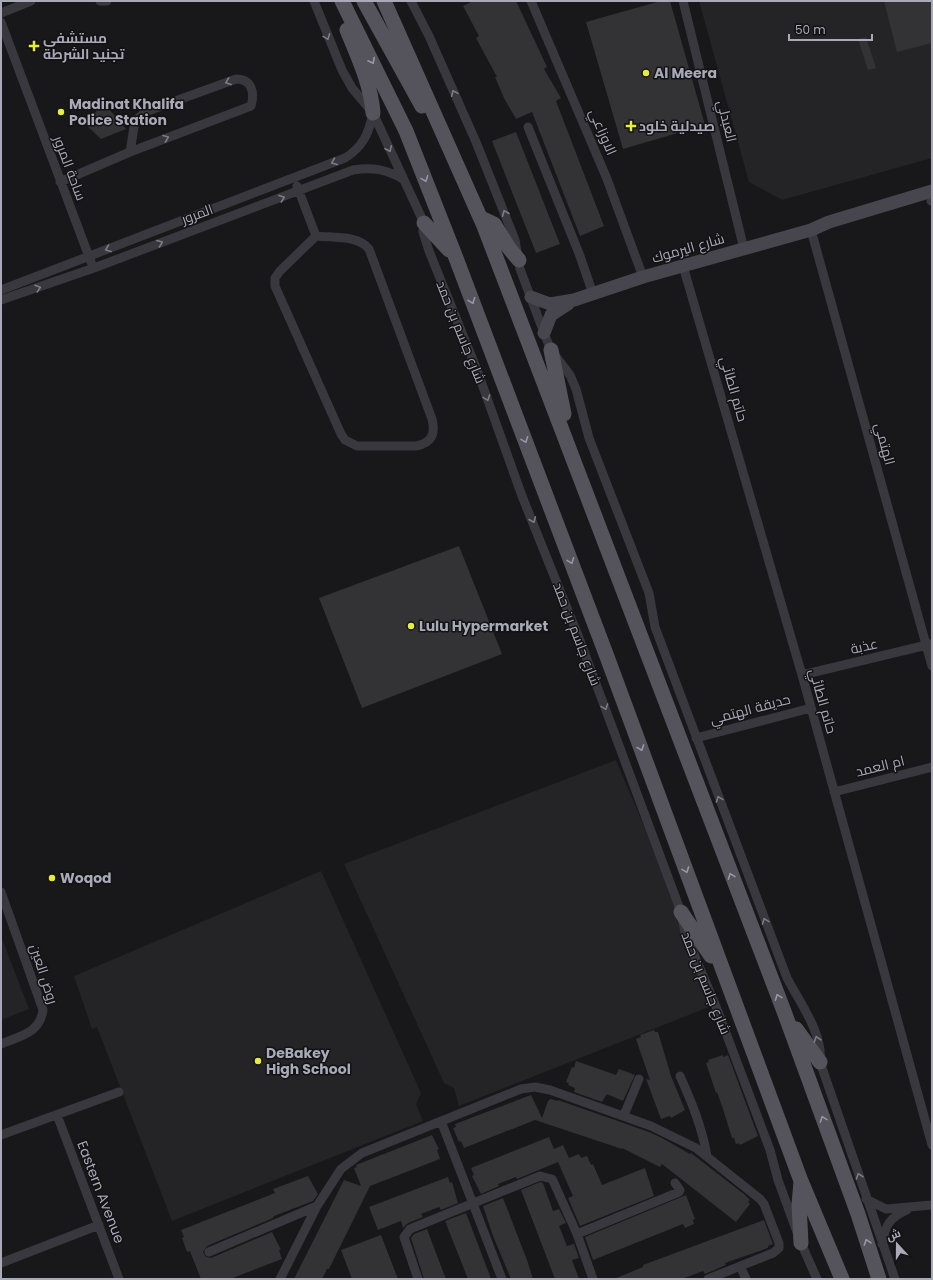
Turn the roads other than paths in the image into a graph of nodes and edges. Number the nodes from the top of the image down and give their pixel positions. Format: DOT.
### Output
graph roads {
  1 [pos="31,1"];
  2 [pos="100,1"];
  3 [pos="107,1"];
  4 [pos="314,1"];
  5 [pos="336,1"];
  6 [pos="342,1"];
  7 [pos="364,1"];
  8 [pos="384,1"];
  9 [pos="411,1"];
  10 [pos="532,1"];
  11 [pos="682,1"];
  12 [pos="1,13"];
  13 [pos="1,22"];
  14 [pos="372,113"];
  15 [pos="528,126"];
  16 [pos="449,146"];
  17 [pos="130,152"];
  18 [pos="294,179"];
  19 [pos="403,179"];
  20 [pos="60,182"];
  21 [pos="299,191"];
  22 [pos="932,198"];
  23 [pos="481,218"];
  24 [pos="180,222"];
  25 [pos="424,223"];
  26 [pos="811,230"];
  27 [pos="185,234"];
  28 [pos="316,236"];
  29 [pos="744,249"];
  30 [pos="89,256"];
  31 [pos="456,258"];
  32 [pos="519,260"];
  33 [pos="684,266"];
  34 [pos="94,268"];
  35 [pos="643,277"];
  36 [pos="1,290"];
  37 [pos="593,294"];
  38 [pos="531,297"];
  39 [pos="1,300"];
  40 [pos="574,300"];
  41 [pos="544,333"];
  42 [pos="551,350"];
  43 [pos="563,430"];
  44 [pos="929,645"];
  45 [pos="932,666"];
  46 [pos="802,675"];
  47 [pos="811,708"];
  48 [pos="696,738"];
  49 [pos="932,767"];
  50 [pos="834,792"];
  51 [pos="1,892"];
  52 [pos="681,912"];
  53 [pos="731,991"];
  54 [pos="785,1014"];
  55 [pos="1,1044"];
  56 [pos="820,1062"];
  57 [pos="680,1076"];
  58 [pos="639,1079"];
  59 [pos="119,1092"];
  60 [pos="57,1115"];
  61 [pos="624,1115"];
  62 [pos="441,1121"];
  63 [pos="1,1135"];
  64 [pos="932,1145"];
  65 [pos="707,1156"];
  66 [pos="801,1182"];
  67 [pos="675,1183"];
  68 [pos="866,1199"];
  69 [pos="473,1204"];
  70 [pos="932,1205"];
  71 [pos="317,1206"];
  72 [pos="912,1208"];
  73 [pos="99,1225"];
  74 [pos="577,1234"];
  75 [pos="801,1243"];
  76 [pos="882,1244"];
  77 [pos="209,1252"];
  78 [pos="1,1263"];
  79 [pos="740,1266"];
  80 [pos="119,1279"];
  81 [pos="280,1279"];
  82 [pos="418,1279"];
  83 [pos="502,1279"];
  84 [pos="593,1279"];
  85 [pos="708,1279"];
  86 [pos="746,1279"];
  87 [pos="817,1279"];
  88 [pos="842,1279"];
  89 [pos="879,1279"];
  90 [pos="895,1279"];
  1 -- 12 [label="street"];
  2 -- 3 [label="street"];
  4 -- 14 [label="street, شارع جاسم بن حمد, one-way"];
  5 -- 14 [label="main road"];
  6 -- 31 [label="main road, شارع جاسم بن حمد, one-way"];
  7 -- 16 [label="main road"];
  8 -- 16 [label="main road"];
  32 -- 9 [label="street, one-way"];
  10 -- 35 [label="street, الاوزاعي"];
  11 -- 29 [label="street, العبدلي"];
  13 -- 20 [label="street, ساحة المرور"];
  14 -- 18 [label="street, المرور, one-way"];
  14 -- 19 [label="street, شارع جاسم بن حمد, one-way"];
  15 -- 37 [label="street"];
  16 -- 23 [label="main road"];
  17 -- 17 [label="street, one-way"];
  17 -- 20 [label="street"];
  18 -- 21 [label="street"];
  18 -- 24 [label="street, المرور"];
  19 -- 21 [label="street, المرور"];
  19 -- 25 [label="street, شارع جاسم بن حمد"];
  20 -- 30 [label="street, ساحة المرور"];
  27 -- 21 [label="street, المرور, one-way"];
  21 -- 28 [label="street"];
  22 -- 26 [label="street, شارع اليرموك"];
  23 -- 32 [label="main road"];
  23 -- 43 [label="main road"];
  24 -- 27 [label="street"];
  24 -- 30 [label="street, المرور, one-way"];
  25 -- 31 [label="main road"];
  25 -- 52 [label="street, شارع جاسم بن حمد, one-way"];
  26 -- 29 [label="street, شارع اليرموك"];
  26 -- 44 [label="street, الهتمي"];
  34 -- 27 [label="street, المرور, one-way"];
  28 -- 28 [label="street"];
  29 -- 33 [label="street, شارع اليرموك"];
  30 -- 34 [label="street, ساحة المرور"];
  30 -- 36 [label="street, المرور"];
  31 -- 53 [label="main road, شارع جاسم بن حمد, one-way"];
  32 -- 38 [label="street"];
  33 -- 35 [label="street, شارع اليرموك"];
  33 -- 46 [label="street, حاتم الطائي"];
  39 -- 34 [label="street, المرور, one-way"];
  35 -- 37 [label="street, شارع اليرموك"];
  37 -- 40 [label="street, شارع اليرموك"];
  38 -- 40 [label="street"];
  38 -- 41 [label="street"];
  40 -- 41 [label="street"];
  41 -- 42 [label="street"];
  42 -- 43 [label="main road"];
  42 -- 48 [label="street"];
  54 -- 43 [label="main road, one-way"];
  44 -- 45 [label="street, الهتمي"];
  44 -- 46 [label="street, عذبة"];
  46 -- 47 [label="street, حاتم الطائي"];
  47 -- 48 [label="street, حديقة الهتمي"];
  47 -- 50 [label="street, حاتم الطائي"];
  56 -- 48 [label="street, one-way"];
  49 -- 50 [label="street, ام العمد"];
  50 -- 64 [label="street, حاتم الطائي"];
  51 -- 55 [label="street, روض العين"];
  52 -- 53 [label="main road"];
  52 -- 75 [label="street, شارع جاسم بن حمد"];
  53 -- 66 [label="main road, شارع جاسم بن حمد"];
  54 -- 56 [label="main road"];
  89 -- 54 [label="main road, one-way"];
  68 -- 56 [label="street, one-way"];
  57 -- 65 [label="street"];
  58 -- 61 [label="street"];
  59 -- 60 [label="street"];
  60 -- 63 [label="street"];
  60 -- 73 [label="street, Eastern Avenue"];
  61 -- 62 [label="street"];
  61 -- 65 [label="street"];
  62 -- 69 [label="street"];
  62 -- 71 [label="street"];
  65 -- 79 [label="street"];
  66 -- 75 [label="main road"];
  66 -- 88 [label="main road, شارع جاسم بن حمد"];
  67 -- 74 [label="street"];
  68 -- 72 [label="street"];
  68 -- 76 [label="street"];
  69 -- 74 [label="street"];
  69 -- 82 [label="street"];
  69 -- 83 [label="street"];
  70 -- 72 [label="street"];
  71 -- 77 [label="street"];
  71 -- 81 [label="street"];
  72 -- 76 [label="street"];
  73 -- 78 [label="street"];
  73 -- 80 [label="street, Eastern Avenue"];
  74 -- 84 [label="street"];
  75 -- 87 [label="street, شارع جاسم بن حمد"];
  76 -- 90 [label="street"];
  79 -- 85 [label="street"];
  79 -- 86 [label="street"];
}
